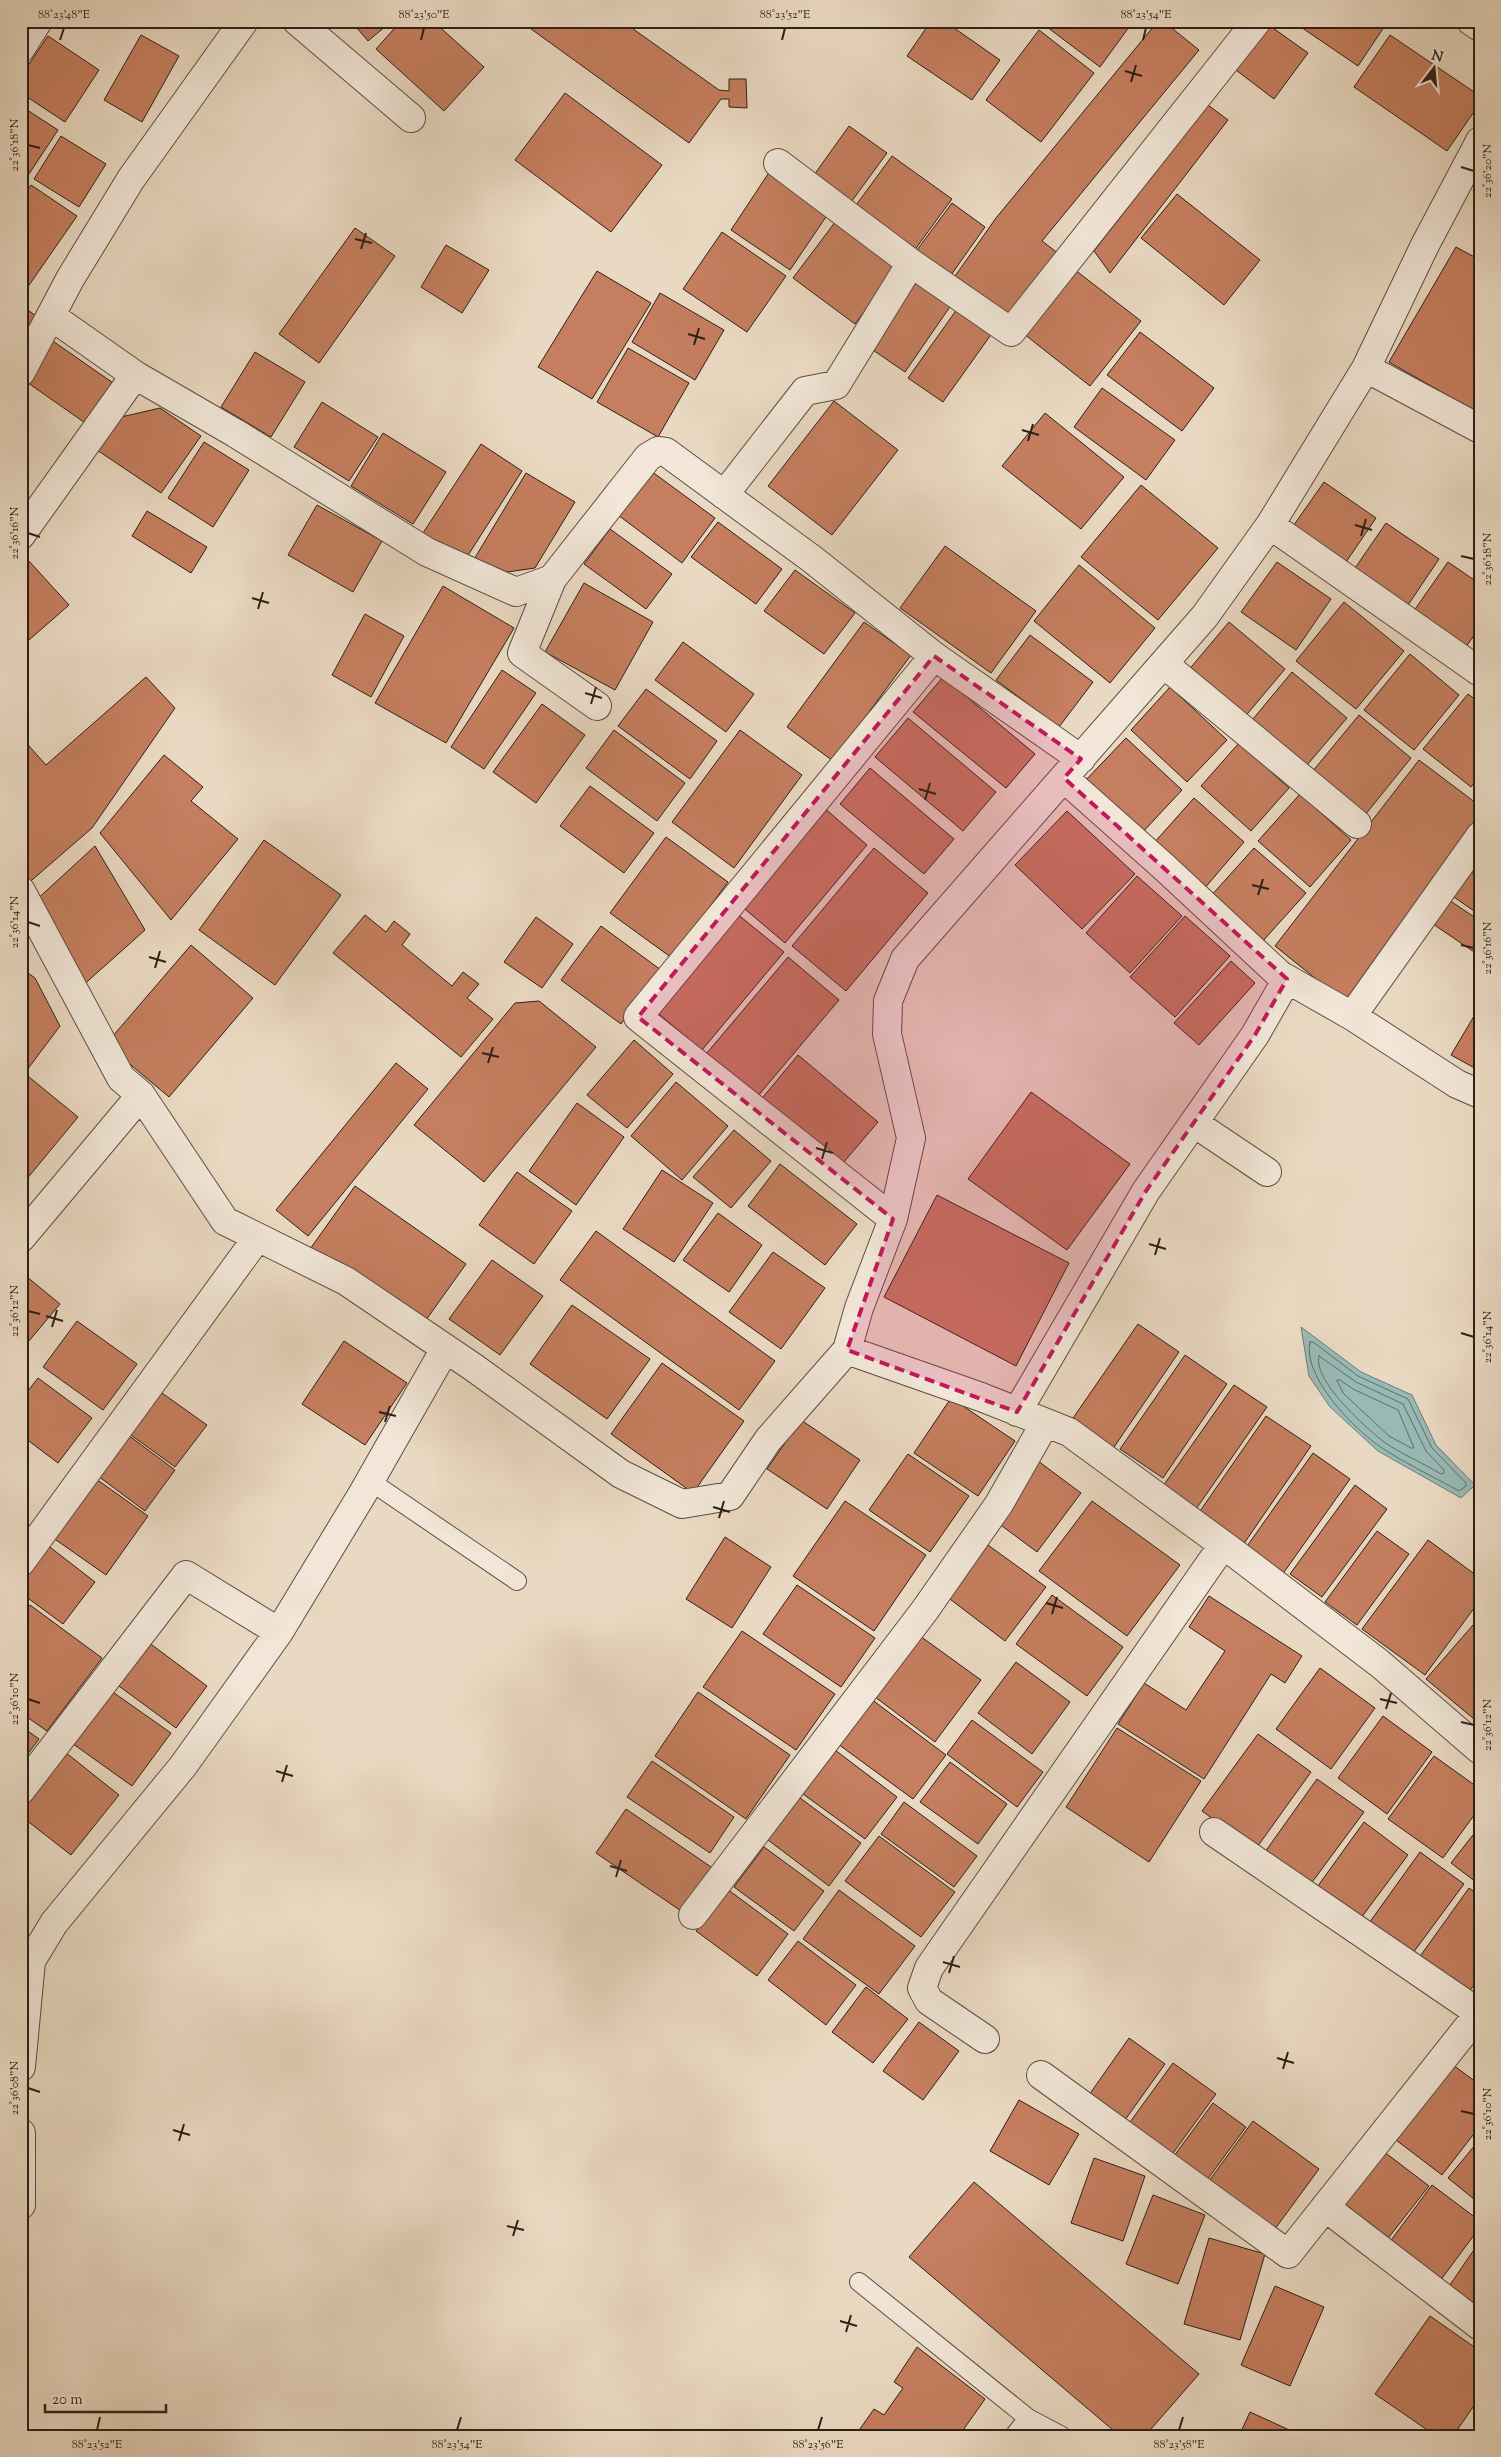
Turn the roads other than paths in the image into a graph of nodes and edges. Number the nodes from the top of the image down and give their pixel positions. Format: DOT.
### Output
graph roads {
  1 [pos="38,21"];
  2 [pos="244,21"];
  3 [pos="297,21"];
  4 [pos="1257,21"];
  5 [pos="1471,21"];
  6 [pos="1480,27"];
  7 [pos="21,48"];
  8 [pos="411,118"];
  9 [pos="1480,141"];
  10 [pos="778,163"];
  11 [pos="911,263"];
  12 [pos="51,316"];
  13 [pos="1366,368"];
  14 [pos="21,372"];
  15 [pos="135,375"];
  16 [pos="1480,429"];
  17 [pos="724,495"];
  18 [pos="1270,525"];
  19 [pos="21,535"];
  20 [pos="552,579"];
  21 [pos="934,656"];
  22 [pos="1164,664"];
  23 [pos="1480,672"];
  24 [pos="597,706"];
  25 [pos="1072,769"];
  26 [pos="1357,824"];
  27 [pos="1480,836"];
  28 [pos="21,890"];
  29 [pos="1287,979"];
  30 [pos="1352,1016"];
  31 [pos="1480,1094"];
  32 [pos="142,1095"];
  33 [pos="1194,1123"];
  34 [pos="1267,1172"];
  35 [pos="893,1219"];
  36 [pos="21,1238"];
  37 [pos="257,1238"];
  38 [pos="446,1349"];
  39 [pos="847,1350"];
  40 [pos="1017,1412"];
  41 [pos="1045,1423"];
  42 [pos="370,1481"];
  43 [pos="1223,1545"];
  44 [pos="21,1562"];
  45 [pos="517,1581"];
  46 [pos="279,1632"];
  47 [pos="1480,1750"];
  48 [pos="21,1790"];
  49 [pos="1214,1832"];
  50 [pos="692,1914"];
  51 [pos="1475,2027"];
  52 [pos="985,2039"];
  53 [pos="21,2067"];
  54 [pos="1041,2075"];
  55 [pos="21,2133"];
  56 [pos="22,2201"];
  57 [pos="1325,2206"];
  58 [pos="859,2282"];
  59 [pos="1480,2326"];
  60 [pos="1028,2418"];
  61 [pos="1014,2436"];
  62 [pos="1062,2436"];
  1 -- 7 [label="street"];
  2 -- 12 [label="street"];
  3 -- 8 [label="street"];
  4 -- 11 [label="street"];
  5 -- 6 [label="street"];
  9 -- 13 [label="street"];
  10 -- 11 [label="street"];
  11 -- 17 [label="street"];
  12 -- 14 [label="street"];
  12 -- 15 [label="street"];
  13 -- 16 [label="street"];
  13 -- 18 [label="street"];
  15 -- 19 [label="street"];
  15 -- 20 [label="street"];
  17 -- 20 [label="street"];
  17 -- 21 [label="street"];
  18 -- 22 [label="street"];
  18 -- 23 [label="street"];
  20 -- 24 [label="street"];
  21 -- 25 [label="street"];
  21 -- 35 [label="street"];
  22 -- 25 [label="street"];
  22 -- 26 [label="street"];
  25 -- 29 [label="street"];
  25 -- 35 [label="street"];
  27 -- 30 [label="street"];
  28 -- 32 [label="street"];
  29 -- 30 [label="street"];
  29 -- 33 [label="street"];
  30 -- 31 [label="street"];
  32 -- 36 [label="street"];
  32 -- 37 [label="street"];
  33 -- 34 [label="street"];
  33 -- 40 [label="street"];
  35 -- 39 [label="street"];
  37 -- 38 [label="street"];
  37 -- 44 [label="street"];
  38 -- 39 [label="street"];
  38 -- 42 [label="street"];
  39 -- 40 [label="street"];
  40 -- 41 [label="street"];
  41 -- 43 [label="street"];
  41 -- 50 [label="street"];
  42 -- 45 [label="lane"];
  42 -- 46 [label="street"];
  43 -- 47 [label="street"];
  43 -- 52 [label="street"];
  46 -- 48 [label="street"];
  46 -- 53 [label="street"];
  49 -- 51 [label="street"];
  51 -- 57 [label="street"];
  54 -- 57 [label="street"];
  55 -- 56 [label="street"];
  57 -- 59 [label="street"];
  58 -- 60 [label="lane"];
  60 -- 61 [label="lane"];
  60 -- 62 [label="lane"];
}
